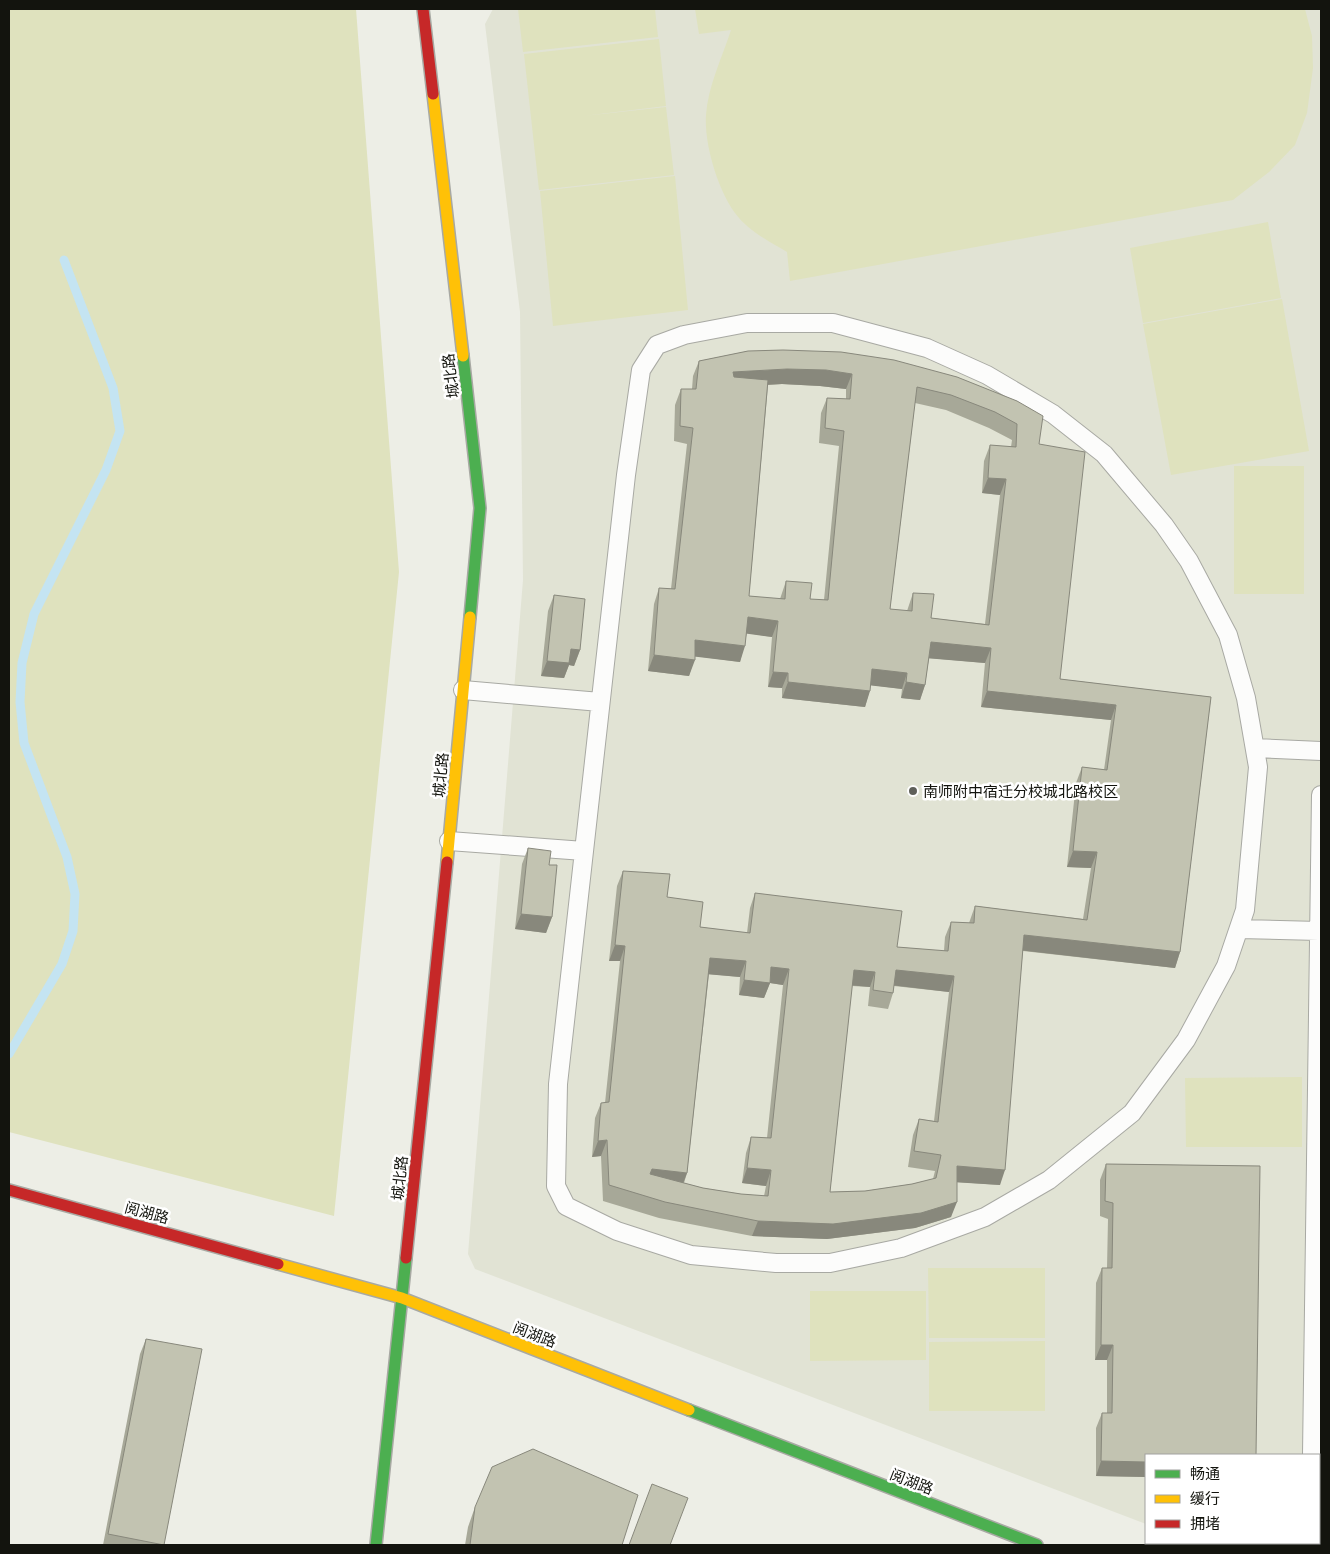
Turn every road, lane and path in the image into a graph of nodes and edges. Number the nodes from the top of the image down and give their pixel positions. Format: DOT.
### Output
graph roads {
  1 [pos="423,9"];
  2 [pos="463,690"];
  3 [pos="600,702"];
  4 [pos="1255,748"];
  5 [pos="1321,751"];
  6 [pos="1321,795"];
  7 [pos="449,841"];
  8 [pos="584,851"];
  9 [pos="1239,929"];
  10 [pos="1319,930"];
  11 [pos="9,1190"];
  12 [pos="402,1298"];
  13 [pos="1312,1454"];
  14 [pos="376,1545"];
  15 [pos="1037,1545"];
  1 -- 2 [label="street, 城北路"];
  2 -- 3 [label="lane"];
  2 -- 7 [label="street, 城北路"];
  3 -- 4 [label="lane"];
  3 -- 8 [label="lane"];
  4 -- 5 [label="lane"];
  4 -- 9 [label="lane"];
  6 -- 10 [label="lane"];
  7 -- 8 [label="lane"];
  7 -- 12 [label="street, 城北路"];
  8 -- 9 [label="lane"];
  9 -- 10 [label="lane"];
  10 -- 13 [label="lane"];
  11 -- 12 [label="street, 阅湖路"];
  12 -- 14 [label="street, 城北路"];
  12 -- 15 [label="street, 阅湖路"];
}
